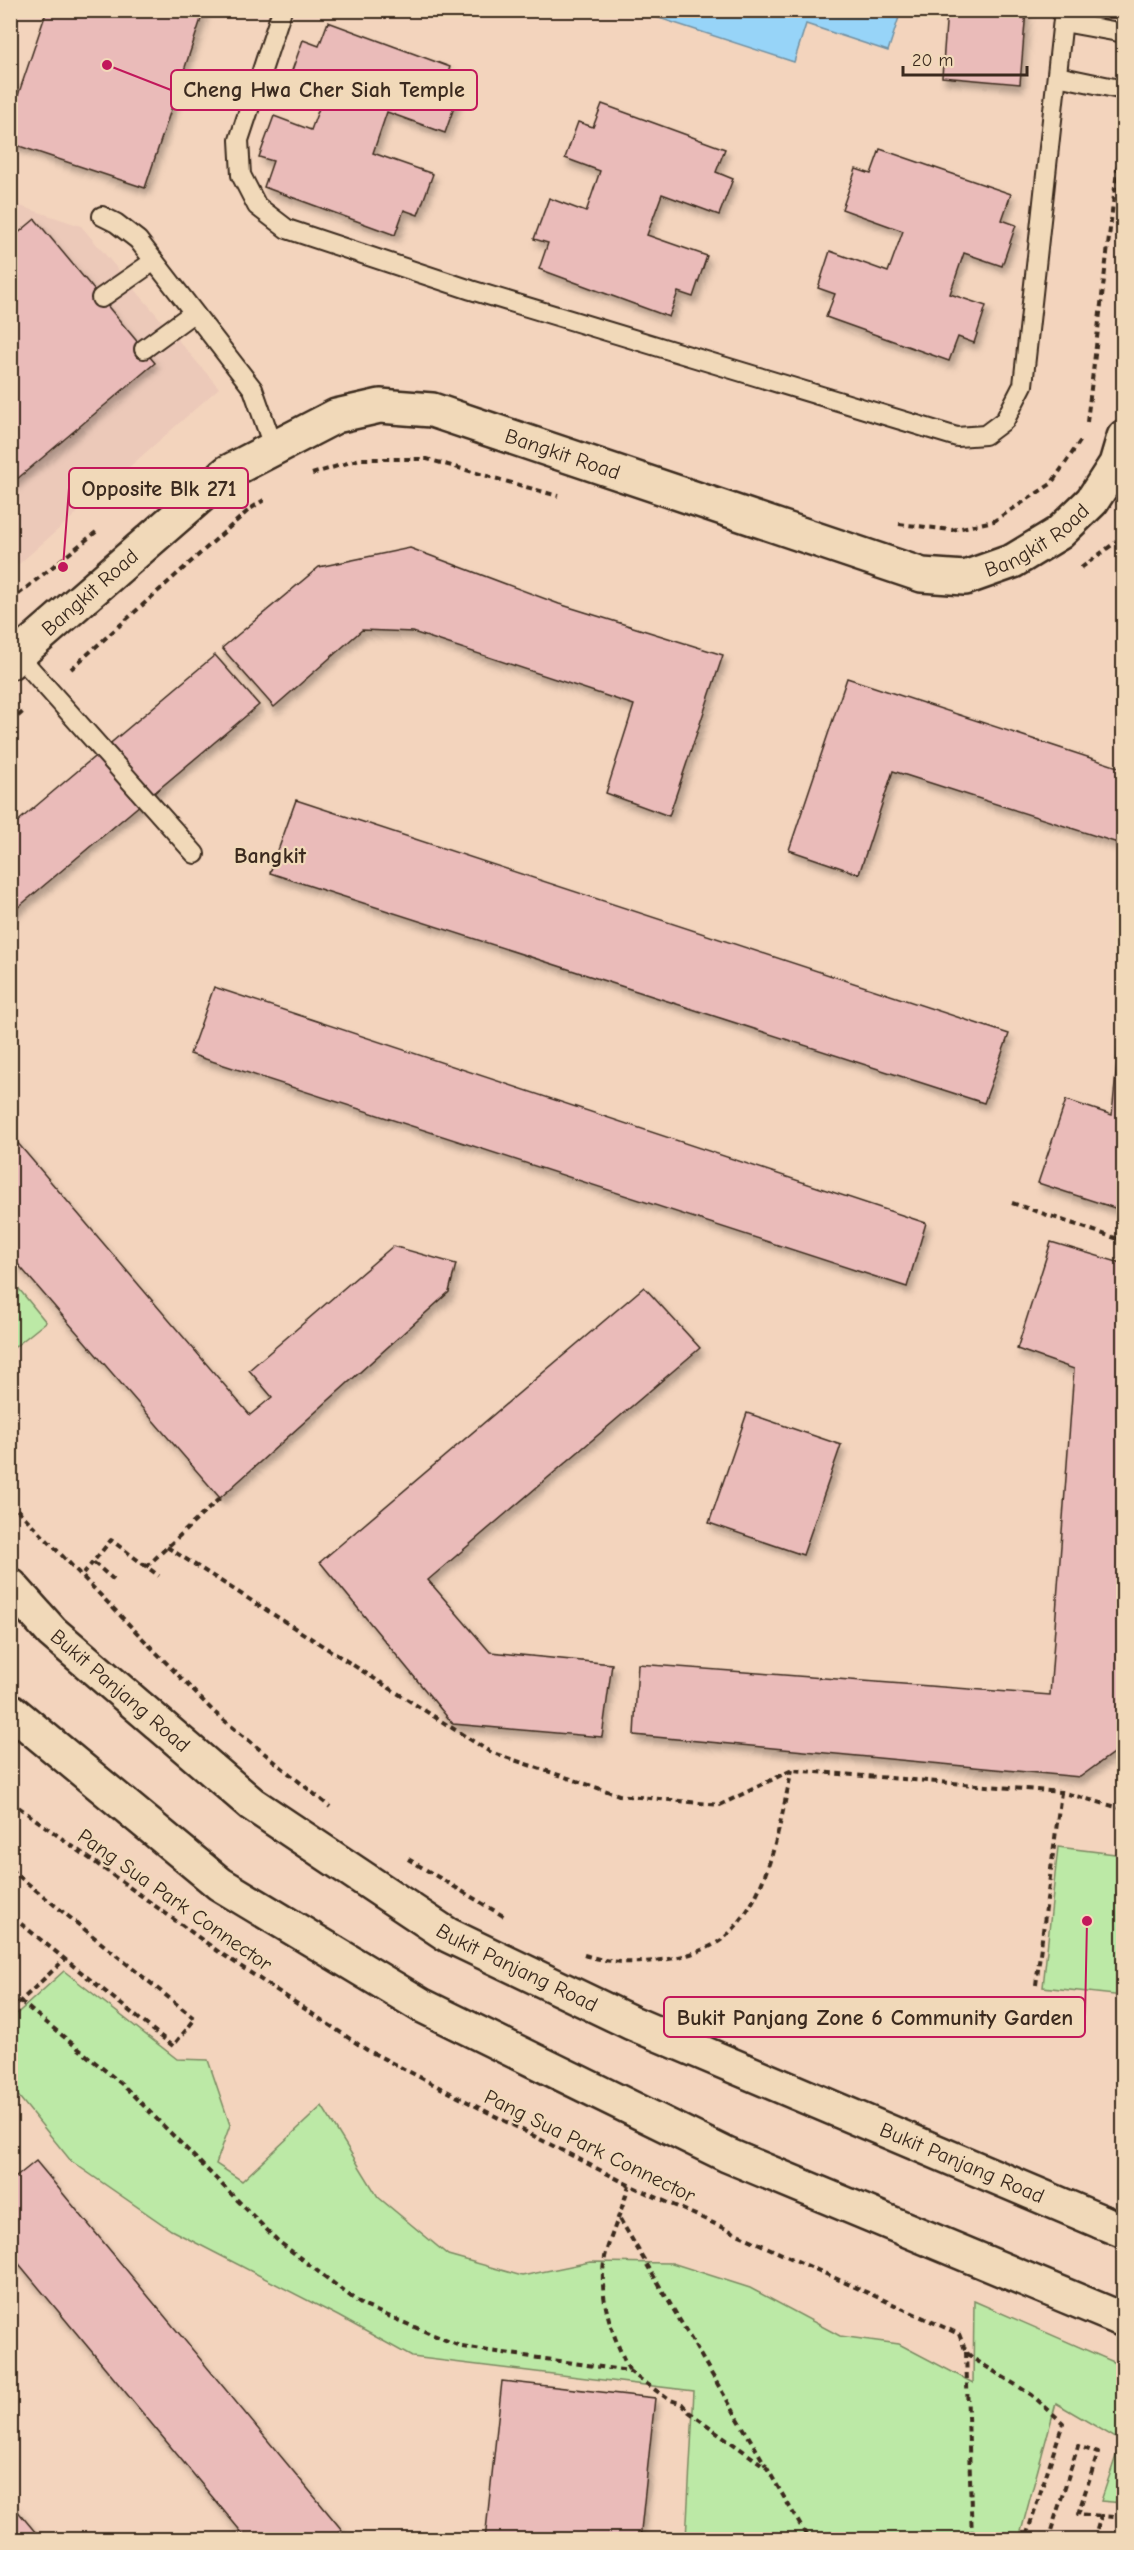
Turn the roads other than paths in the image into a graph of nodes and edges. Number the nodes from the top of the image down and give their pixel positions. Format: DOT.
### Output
graph roads {
  1 [pos="282,10"];
  2 [pos="1063,16"];
  3 [pos="1124,33"];
  4 [pos="1057,76"];
  5 [pos="1124,90"];
  6 [pos="102,216"];
  7 [pos="154,261"];
  8 [pos="101,298"];
  9 [pos="193,313"];
  10 [pos="144,350"];
  11 [pos="1124,437"];
  12 [pos="274,448"];
  13 [pos="14,659"];
  14 [pos="195,854"];
  15 [pos="10,1584"];
  16 [pos="10,1710"];
  17 [pos="1116,2226"];
  18 [pos="1122,2319"];
  1 -- 4 [label="lane"];
  2 -- 3 [label="lane"];
  2 -- 4 [label="lane"];
  4 -- 5 [label="lane"];
  6 -- 7 [label="lane"];
  7 -- 8 [label="lane"];
  7 -- 9 [label="lane"];
  9 -- 10 [label="lane"];
  9 -- 12 [label="lane"];
  11 -- 12 [label="main road, Bangkit Road"];
  12 -- 13 [label="main road, Bangkit Road"];
  13 -- 14 [label="lane"];
  15 -- 17 [label="main road, Bukit Panjang Road"];
  16 -- 18 [label="main road"];
}
